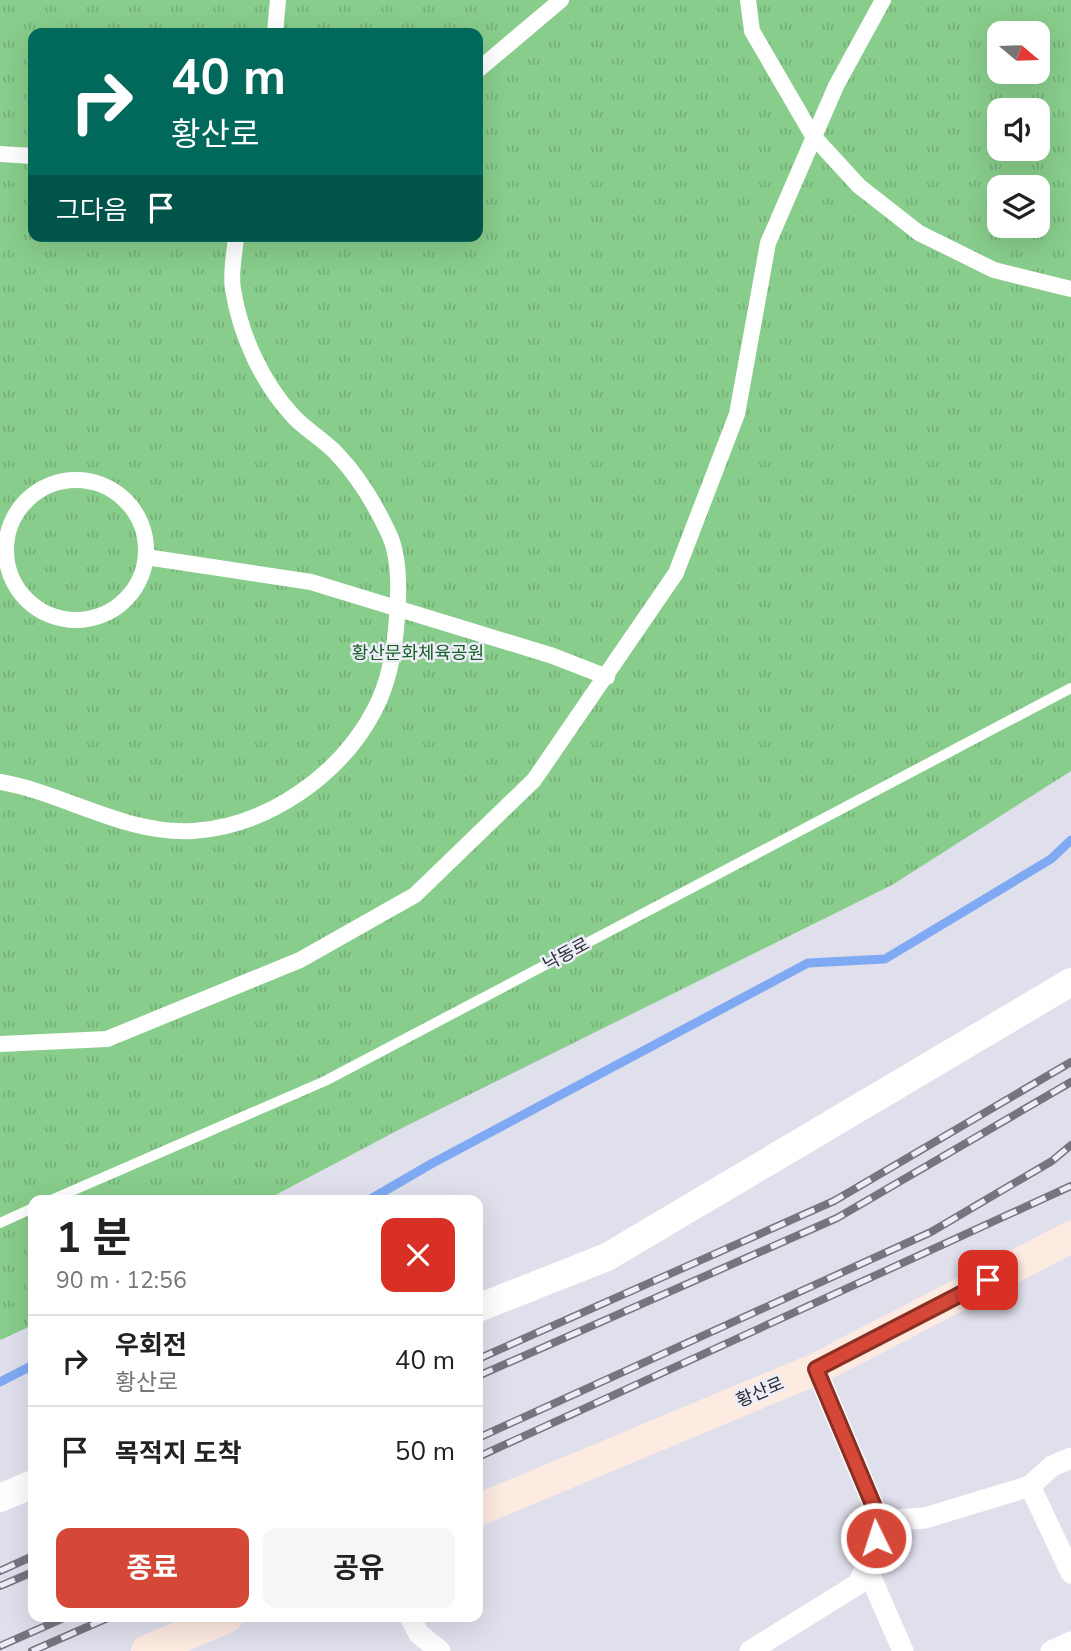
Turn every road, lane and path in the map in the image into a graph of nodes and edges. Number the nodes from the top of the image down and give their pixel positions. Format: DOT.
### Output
graph roads {
  1 [pos="278,0"];
  2 [pos="562,0"];
  3 [pos="748,0"];
  4 [pos="883,0"];
  5 [pos="275,28"];
  6 [pos="483,66"];
  7 [pos="813,136"];
  8 [pos="0,154"];
  9 [pos="28,156"];
  10 [pos="236,242"];
  11 [pos="1071,289"];
  12 [pos="4,544"];
  13 [pos="146,557"];
  14 [pos="398,607"];
  15 [pos="607,677"];
  16 [pos="1071,688"];
  17 [pos="0,782"];
  18 [pos="1071,982"];
  19 [pos="0,1044"];
  20 [pos="63,1195"];
  21 [pos="28,1210"];
  22 [pos="0,1223"];
  23 [pos="1071,1237"];
  24 [pos="483,1306"];
  25 [pos="816,1369"];
  26 [pos="1071,1458"];
  27 [pos="28,1486"];
  28 [pos="1030,1486"];
  29 [pos="0,1498"];
  30 [pos="483,1508"];
  31 [pos="880,1521"];
  32 [pos="866,1566"];
  33 [pos="1071,1573"];
  34 [pos="215,1622"];
  35 [pos="413,1622"];
  36 [pos="1071,1642"];
  37 [pos="148,1651"];
  38 [pos="440,1651"];
  39 [pos="750,1651"];
  40 [pos="903,1651"];
  41 [pos="1051,1651"];
  1 -- 5 [label="street"];
  2 -- 6 [label="street"];
  3 -- 7 [label="street"];
  4 -- 7 [label="street"];
  7 -- 11 [label="street"];
  7 -- 15 [label="street"];
  8 -- 9 [label="street"];
  10 -- 14 [label="street"];
  12 -- 13 [label="street"];
  12 -- 13 [label="street"];
  13 -- 14 [label="street"];
  14 -- 15 [label="street"];
  14 -- 17 [label="street"];
  15 -- 19 [label="street"];
  16 -- 20 [label="lane, 낙동로"];
  18 -- 24 [label="street"];
  21 -- 22 [label="lane"];
  23 -- 25 [label="main road, 황산로"];
  25 -- 30 [label="main road, 황산로"];
  25 -- 31 [label="street"];
  26 -- 28 [label="street"];
  27 -- 29 [label="street"];
  28 -- 31 [label="street"];
  28 -- 33 [label="street"];
  31 -- 32 [label="street"];
  32 -- 39 [label="street"];
  32 -- 40 [label="street"];
  34 -- 37 [label="main road"];
  35 -- 38 [label="street"];
  36 -- 41 [label="street"];
}
